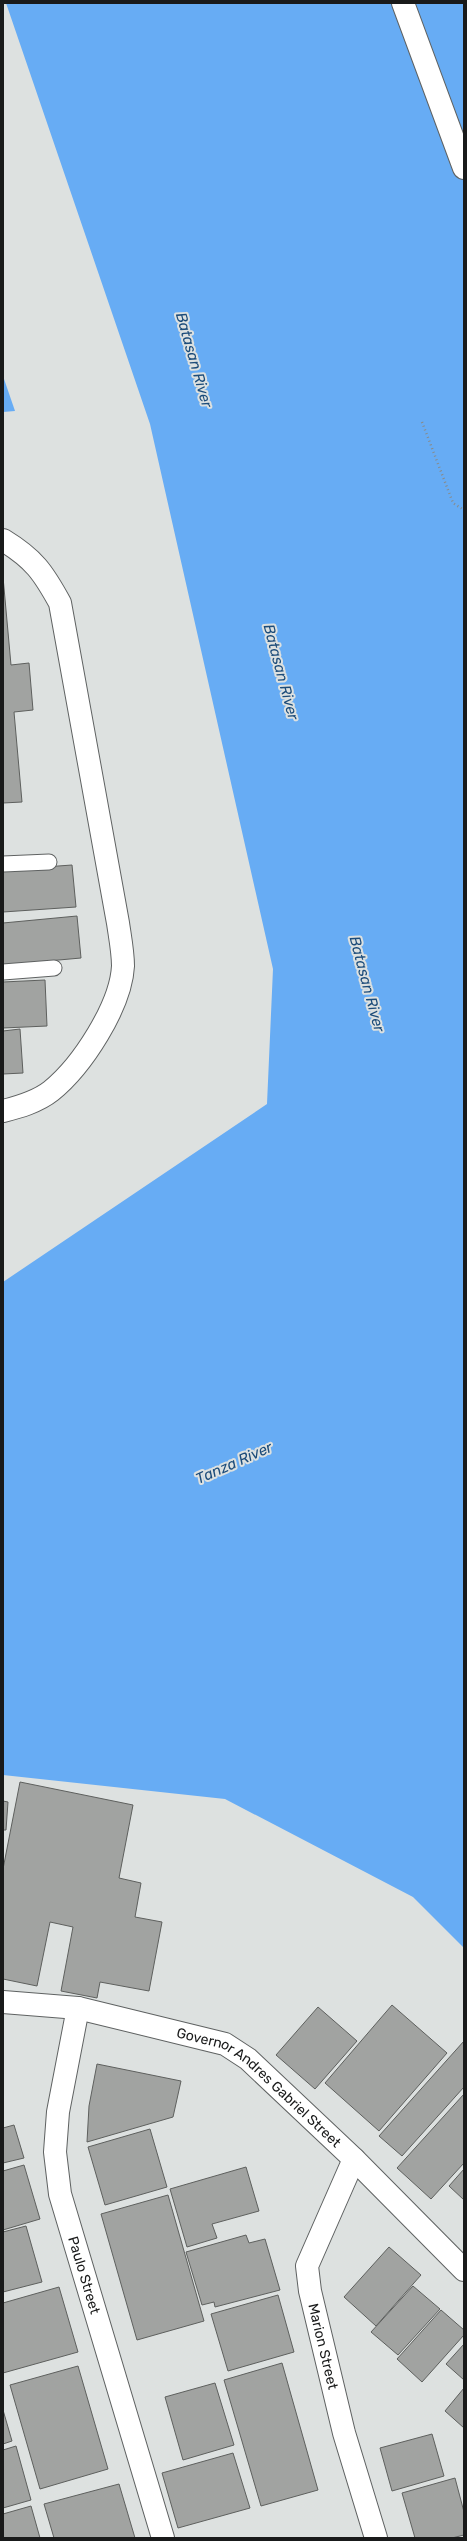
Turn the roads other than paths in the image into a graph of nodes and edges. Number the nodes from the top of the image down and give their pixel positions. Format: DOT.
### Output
graph roads {
  1 [pos="403,3"];
  2 [pos="464,168"];
  3 [pos="3,540"];
  4 [pos="48,862"];
  5 [pos="3,864"];
  6 [pos="54,968"];
  7 [pos="3,972"];
  8 [pos="3,1111"];
  9 [pos="3,2002"];
  10 [pos="78,2008"];
  11 [pos="354,2159"];
  12 [pos="464,2270"];
  13 [pos="163,2538"];
  14 [pos="376,2538"];
  1 -- 2 [label="street"];
  3 -- 8 [label="street"];
  4 -- 5 [label="lane"];
  6 -- 7 [label="lane"];
  9 -- 10 [label="street, Governor Andres Gabriel Street"];
  10 -- 11 [label="street, Governor Andres Gabriel Street"];
  10 -- 13 [label="street, Paulo Street"];
  11 -- 12 [label="street, Governor Andres Gabriel Street"];
  11 -- 14 [label="street, Marion Street"];
}
